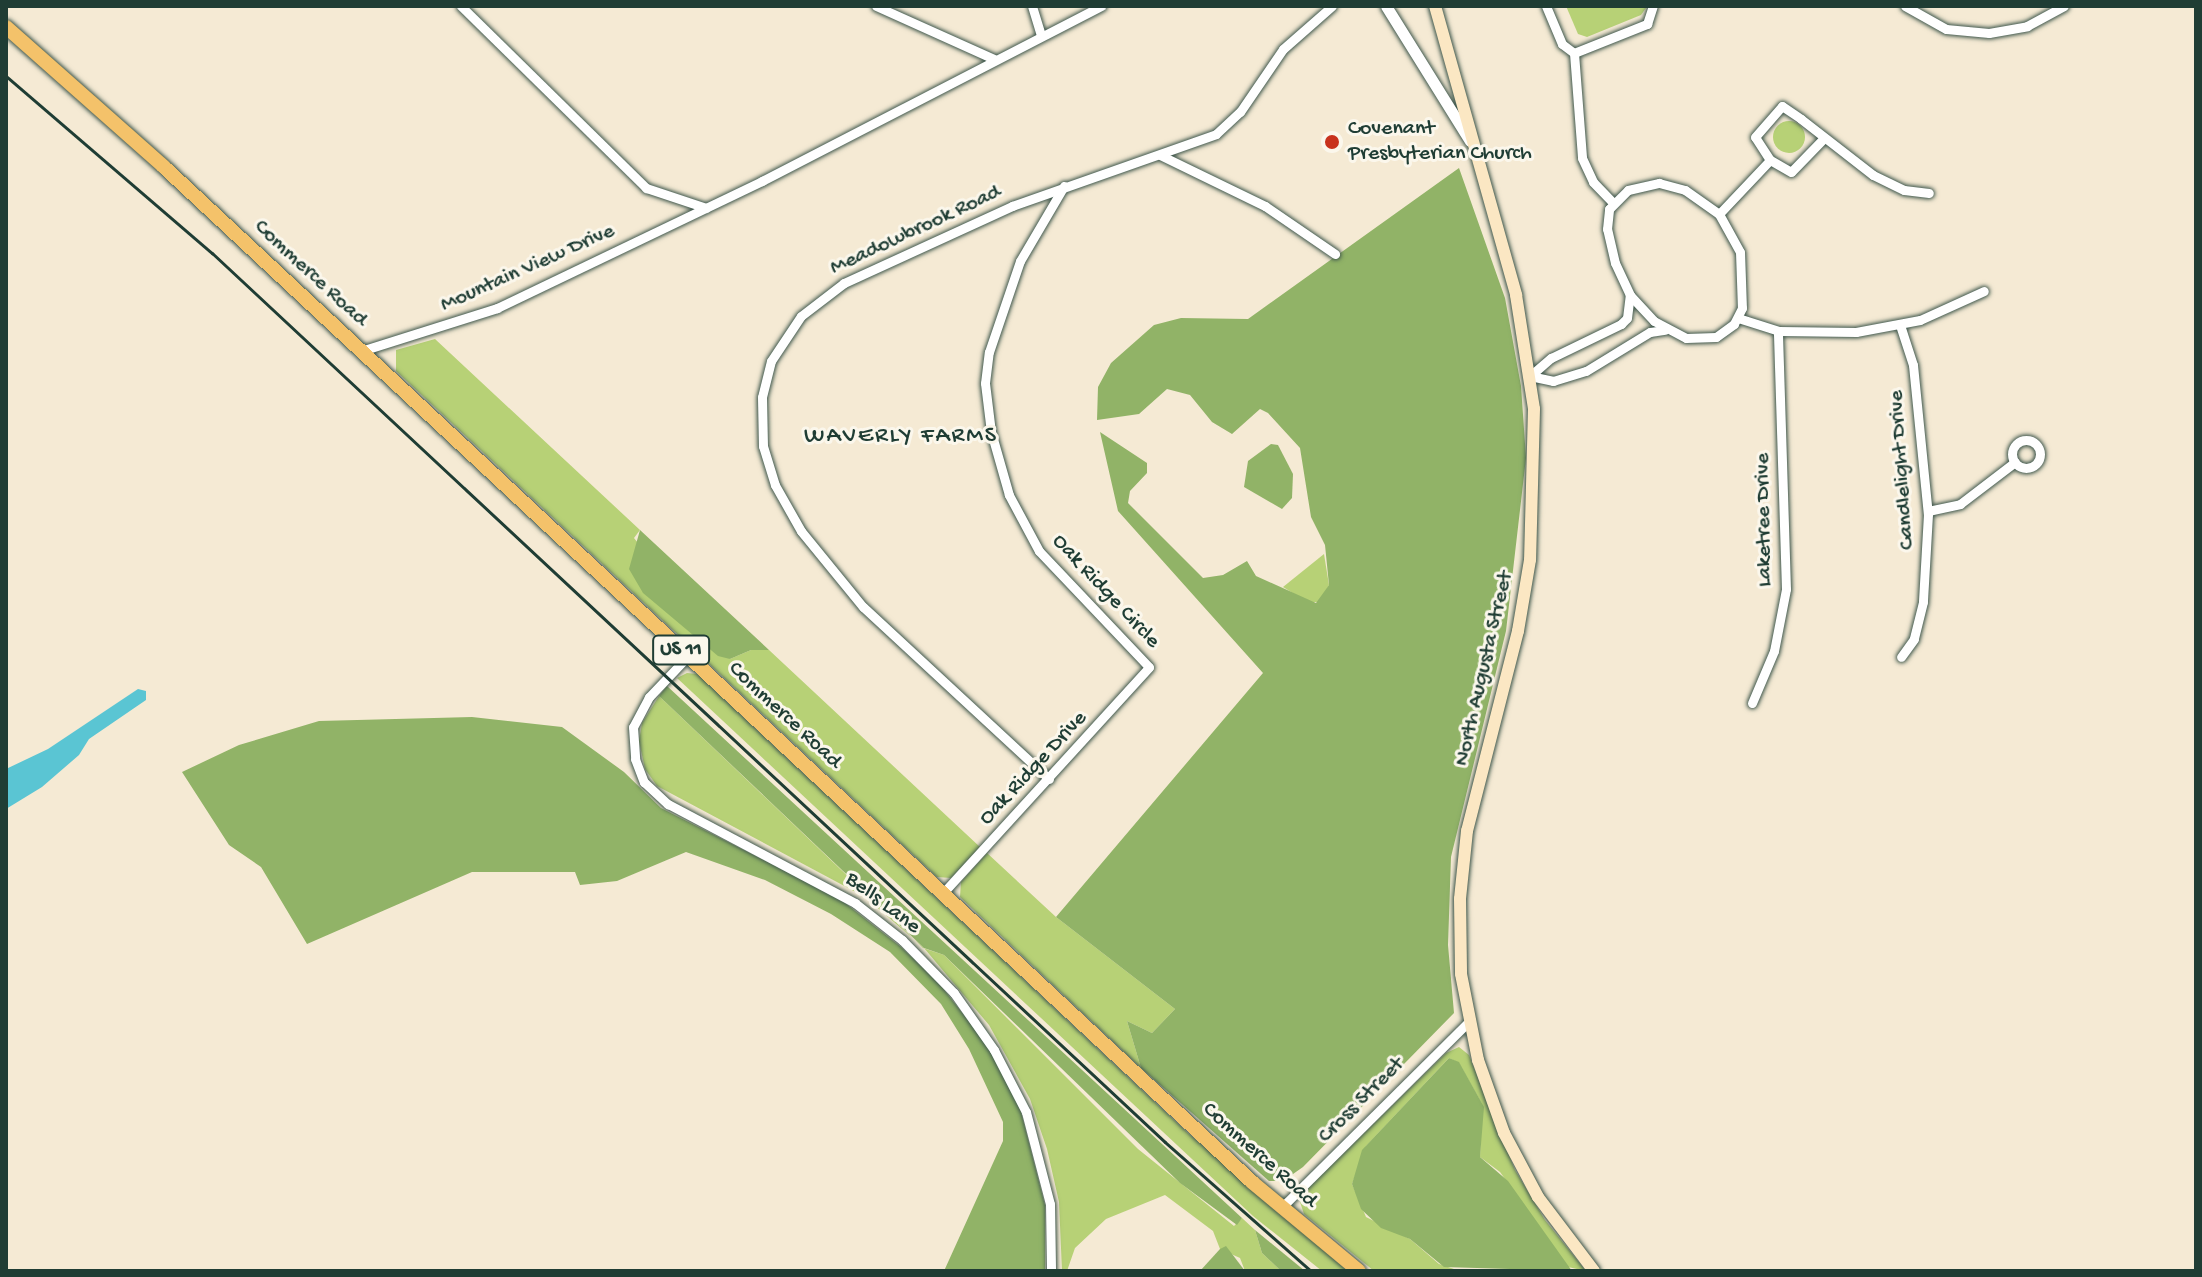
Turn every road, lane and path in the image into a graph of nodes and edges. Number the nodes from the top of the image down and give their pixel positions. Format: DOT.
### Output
graph roads {
  1 [pos="461,6"];
  2 [pos="876,6"];
  3 [pos="1032,6"];
  4 [pos="1101,6"];
  5 [pos="1332,6"];
  6 [pos="1386,6"];
  7 [pos="1435,6"];
  8 [pos="1546,6"];
  9 [pos="1653,6"];
  10 [pos="1905,6"];
  11 [pos="2064,6"];
  12 [pos="6,27"];
  13 [pos="1041,36"];
  14 [pos="1574,53"];
  15 [pos="994,59"];
  16 [pos="1824,138"];
  17 [pos="1475,149"];
  18 [pos="1160,155"];
  19 [pos="1770,160"];
  20 [pos="1064,186"];
  21 [pos="1929,193"];
  22 [pos="1613,203"];
  23 [pos="706,208"];
  24 [pos="1719,214"];
  25 [pos="1335,254"];
  26 [pos="1984,291"];
  27 [pos="1630,295"];
  28 [pos="1738,318"];
  29 [pos="1900,325"];
  30 [pos="1668,331"];
  31 [pos="1778,331"];
  32 [pos="361,351"];
  33 [pos="1530,376"];
  34 [pos="2015,462"];
  35 [pos="1928,511"];
  36 [pos="688,656"];
  37 [pos="1901,657"];
  38 [pos="1149,667"];
  39 [pos="1752,703"];
  40 [pos="1049,779"];
  41 [pos="942,894"];
  42 [pos="1469,1021"];
  43 [pos="1281,1208"];
  44 [pos="1051,1271"];
  45 [pos="1359,1271"];
  46 [pos="1594,1271"];
  1 -- 23 [label="street"];
  2 -- 15 [label="street"];
  3 -- 13 [label="street"];
  4 -- 13 [label="street, Mountain View Drive"];
  5 -- 18 [label="street, Meadowbrook Road"];
  6 -- 17 [label="street"];
  7 -- 17 [label="main road, North Augusta Street"];
  8 -- 14 [label="street"];
  9 -- 14 [label="street"];
  10 -- 11 [label="street"];
  12 -- 32 [label="main road, Commerce Road / US 11"];
  13 -- 15 [label="street, Mountain View Drive"];
  14 -- 22 [label="street"];
  15 -- 23 [label="street, Mountain View Drive"];
  16 -- 19 [label="street"];
  16 -- 19 [label="street"];
  16 -- 21 [label="street"];
  17 -- 33 [label="main road, North Augusta Street"];
  18 -- 20 [label="street, Meadowbrook Road"];
  18 -- 25 [label="street"];
  19 -- 24 [label="street"];
  20 -- 38 [label="street, Oak Ridge Circle"];
  20 -- 40 [label="street, Meadowbrook Road"];
  22 -- 24 [label="street"];
  22 -- 27 [label="street"];
  23 -- 32 [label="street, Mountain View Drive"];
  24 -- 28 [label="street"];
  26 -- 29 [label="street"];
  27 -- 30 [label="street"];
  27 -- 33 [label="street"];
  28 -- 30 [label="street"];
  28 -- 31 [label="street"];
  29 -- 31 [label="street"];
  29 -- 35 [label="street, Candlelight Drive"];
  30 -- 33 [label="street"];
  31 -- 39 [label="street, Laketree Drive"];
  32 -- 36 [label="main road, Commerce Road / US 11"];
  33 -- 42 [label="main road, North Augusta Street"];
  34 -- 35 [label="street"];
  35 -- 37 [label="street, Candlelight Drive"];
  36 -- 41 [label="main road, Commerce Road / US 11"];
  36 -- 44 [label="street, Bells Lane"];
  38 -- 40 [label="street, Oak Ridge Drive"];
  40 -- 41 [label="street, Oak Ridge Drive"];
  41 -- 43 [label="main road, Commerce Road / US 11"];
  42 -- 43 [label="street, Cross Street"];
  42 -- 46 [label="main road, North Augusta Street"];
  43 -- 45 [label="main road, Commerce Road / US 11"];
}
